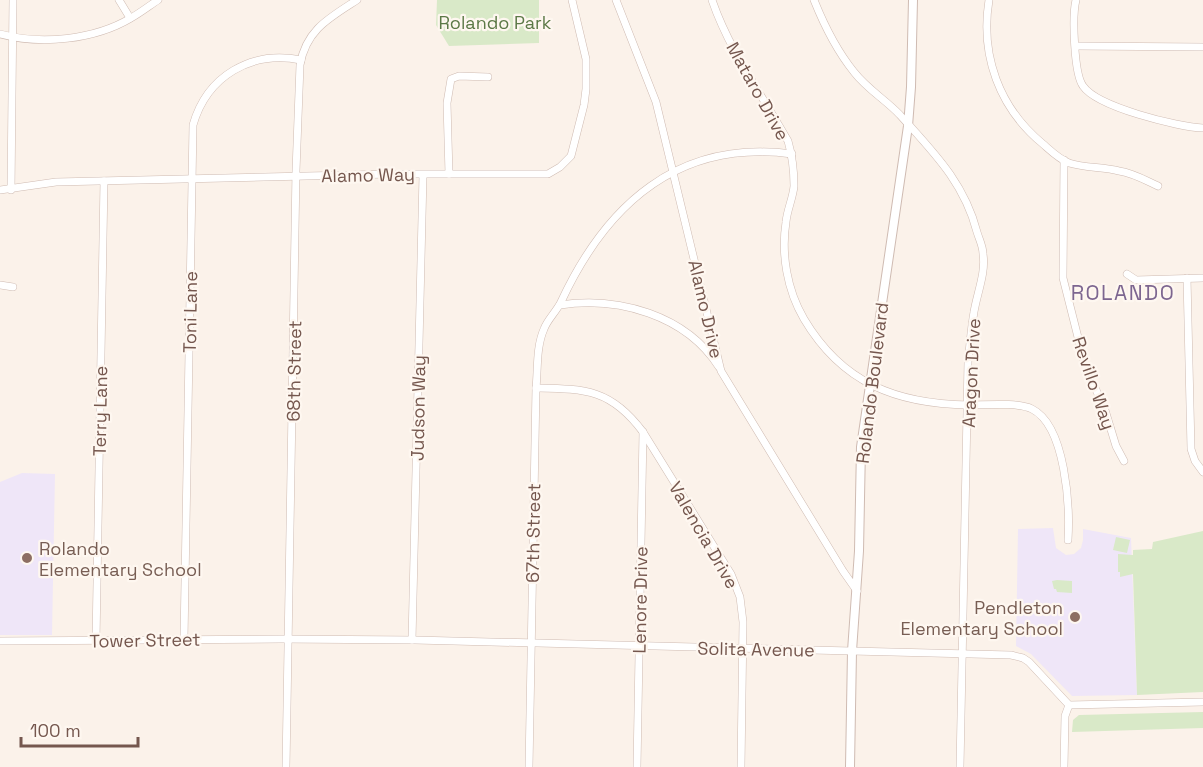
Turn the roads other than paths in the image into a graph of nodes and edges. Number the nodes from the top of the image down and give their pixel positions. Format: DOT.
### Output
graph roads {
  1 [pos="13,0"];
  2 [pos="119,0"];
  3 [pos="158,0"];
  4 [pos="357,0"];
  5 [pos="572,0"];
  6 [pos="616,0"];
  7 [pos="712,0"];
  8 [pos="814,0"];
  9 [pos="914,0"];
  10 [pos="988,0"];
  11 [pos="1076,0"];
  12 [pos="130,18"];
  13 [pos="0,34"];
  14 [pos="14,38"];
  15 [pos="1076,46"];
  16 [pos="1203,47"];
  17 [pos="301,60"];
  18 [pos="488,77"];
  19 [pos="908,126"];
  20 [pos="1203,128"];
  21 [pos="792,154"];
  22 [pos="1064,160"];
  23 [pos="674,172"];
  24 [pos="449,174"];
  25 [pos="423,175"];
  26 [pos="296,177"];
  27 [pos="192,179"];
  28 [pos="104,181"];
  29 [pos="1158,186"];
  30 [pos="0,190"];
  31 [pos="11,190"];
  32 [pos="1127,274"];
  33 [pos="1187,278"];
  34 [pos="1203,278"];
  35 [pos="0,285"];
  36 [pos="13,287"];
  37 [pos="560,305"];
  38 [pos="721,371"];
  39 [pos="870,385"];
  40 [pos="536,388"];
  41 [pos="968,405"];
  42 [pos="643,432"];
  43 [pos="1124,461"];
  44 [pos="1202,471"];
  45 [pos="1068,540"];
  46 [pos="857,591"];
  47 [pos="184,639"];
  48 [pos="290,639"];
  49 [pos="412,640"];
  50 [pos="0,641"];
  51 [pos="96,641"];
  52 [pos="531,644"];
  53 [pos="639,646"];
  54 [pos="743,648"];
  55 [pos="852,651"];
  56 [pos="962,653"];
  57 [pos="1203,702"];
  58 [pos="1070,705"];
  59 [pos="286,767"];
  60 [pos="529,767"];
  61 [pos="637,767"];
  62 [pos="741,767"];
  63 [pos="850,767"];
  64 [pos="960,767"];
  65 [pos="1064,767"];
  1 -- 14 [label="street"];
  2 -- 12 [label="street"];
  3 -- 12 [label="street"];
  4 -- 17 [label="street, 68th Street"];
  5 -- 24 [label="street, Alamo Way"];
  6 -- 23 [label="street, Alamo Drive"];
  7 -- 21 [label="street, Mataro Drive"];
  8 -- 19 [label="street, Aragon Drive"];
  9 -- 19 [label="street, Rolando Boulevard"];
  10 -- 22 [label="street"];
  11 -- 15 [label="street"];
  12 -- 14 [label="street"];
  13 -- 14 [label="street"];
  14 -- 31 [label="street"];
  15 -- 16 [label="street"];
  15 -- 20 [label="street"];
  17 -- 26 [label="street, 68th Street"];
  17 -- 27 [label="street, Toni Lane"];
  18 -- 24 [label="street"];
  19 -- 39 [label="street, Rolando Boulevard"];
  19 -- 41 [label="street, Aragon Drive"];
  21 -- 23 [label="street, 67th Street"];
  21 -- 39 [label="street, Mataro Drive"];
  22 -- 29 [label="street"];
  22 -- 43 [label="street, Revillo Way"];
  23 -- 37 [label="street, 67th Street"];
  23 -- 38 [label="street, Alamo Drive"];
  24 -- 25 [label="street, Alamo Way"];
  25 -- 26 [label="street, Alamo Way"];
  25 -- 49 [label="street, Judson Way"];
  26 -- 27 [label="street, Alamo Way"];
  26 -- 48 [label="street, 68th Street"];
  27 -- 28 [label="street, Alamo Way"];
  27 -- 47 [label="street, Toni Lane"];
  28 -- 31 [label="street, Alamo Way"];
  28 -- 51 [label="street, Terry Lane"];
  30 -- 31 [label="street, Alamo Way"];
  32 -- 33 [label="street"];
  33 -- 34 [label="street"];
  33 -- 44 [label="street"];
  35 -- 36 [label="street"];
  37 -- 38 [label="street"];
  37 -- 40 [label="street, 67th Street"];
  38 -- 46 [label="street, Alamo Drive"];
  39 -- 41 [label="street, Mataro Drive"];
  39 -- 46 [label="street, Rolando Boulevard"];
  40 -- 42 [label="street, Valencia Drive"];
  40 -- 52 [label="street, 67th Street"];
  41 -- 45 [label="street, Mataro Drive"];
  41 -- 56 [label="street, Aragon Drive"];
  42 -- 53 [label="street, Lenore Drive"];
  42 -- 54 [label="street, Valencia Drive"];
  46 -- 55 [label="street, Rolando Boulevard"];
  47 -- 48 [label="street, Tower Street"];
  47 -- 51 [label="street, Tower Street"];
  48 -- 49 [label="street, Solita Avenue"];
  48 -- 59 [label="street, 68th Street"];
  49 -- 52 [label="street, Solita Avenue"];
  50 -- 51 [label="street, Tower Street"];
  52 -- 53 [label="street, Solita Avenue"];
  52 -- 60 [label="street, 67th Street"];
  53 -- 54 [label="street, Solita Avenue"];
  53 -- 61 [label="street, Lenore Drive"];
  54 -- 55 [label="street, Solita Avenue"];
  54 -- 62 [label="street, Valencia Drive"];
  55 -- 56 [label="street, Solita Avenue"];
  55 -- 63 [label="street, Rolando Boulevard"];
  56 -- 58 [label="street, Solita Avenue"];
  56 -- 64 [label="street, Aragon Drive"];
  57 -- 58 [label="street"];
  58 -- 65 [label="street"];
}
